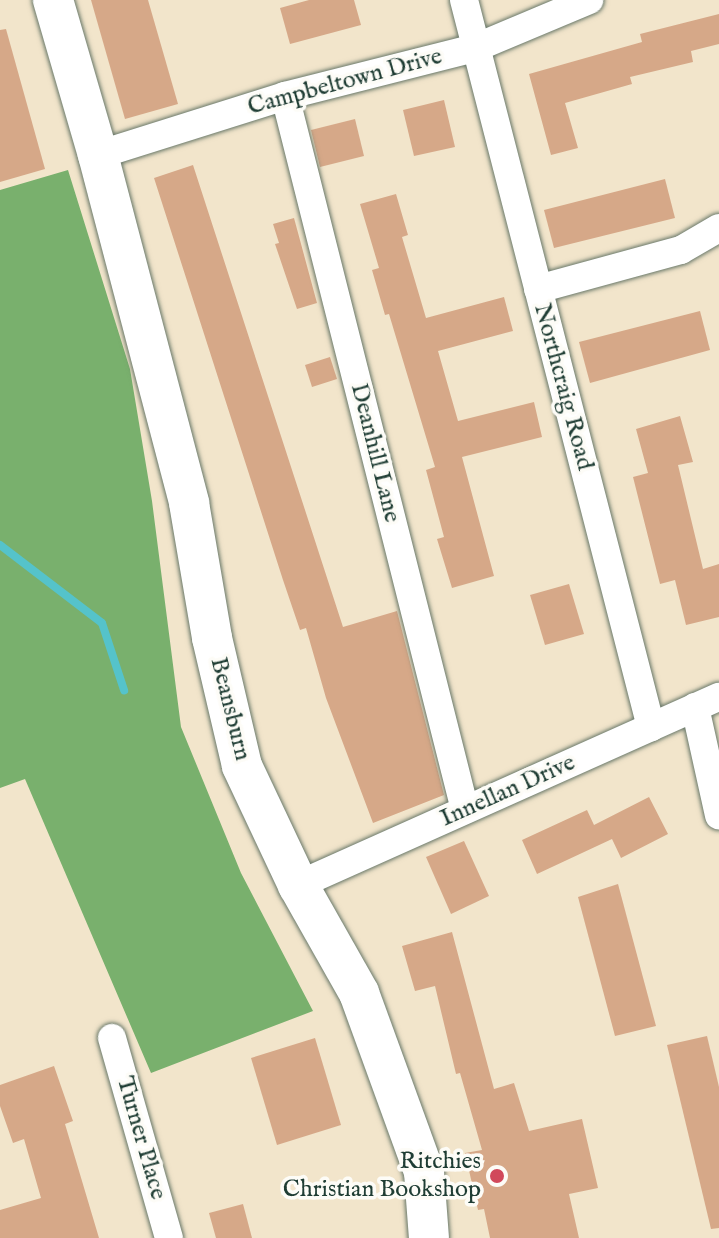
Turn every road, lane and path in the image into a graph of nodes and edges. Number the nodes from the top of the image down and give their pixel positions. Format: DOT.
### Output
graph roads {
  1 [pos="53,0"];
  2 [pos="464,0"];
  3 [pos="589,0"];
  4 [pos="475,48"];
  5 [pos="285,96"];
  6 [pos="98,155"];
  7 [pos="719,228"];
  8 [pos="538,289"];
  9 [pos="707,702"];
  10 [pos="651,727"];
  11 [pos="465,810"];
  12 [pos="719,815"];
  13 [pos="298,885"];
  14 [pos="112,1038"];
  15 [pos="169,1238"];
  16 [pos="429,1238"];
  1 -- 6 [label="main road, Beansburn"];
  2 -- 4 [label="street, Northcraig Road"];
  3 -- 4 [label="street, Campbeltown Drive"];
  4 -- 5 [label="street, Campbeltown Drive"];
  4 -- 8 [label="street, Northcraig Road"];
  5 -- 6 [label="street, Campbeltown Drive"];
  5 -- 11 [label="street, Deanhill Lane"];
  6 -- 13 [label="main road, Beansburn"];
  7 -- 8 [label="street"];
  8 -- 10 [label="street, Northcraig Road"];
  9 -- 10 [label="street, Innellan Drive"];
  9 -- 12 [label="street"];
  10 -- 11 [label="street, Innellan Drive"];
  11 -- 13 [label="street, Innellan Drive"];
  13 -- 16 [label="main road, Beansburn"];
  14 -- 15 [label="street, Turner Place"];
}
